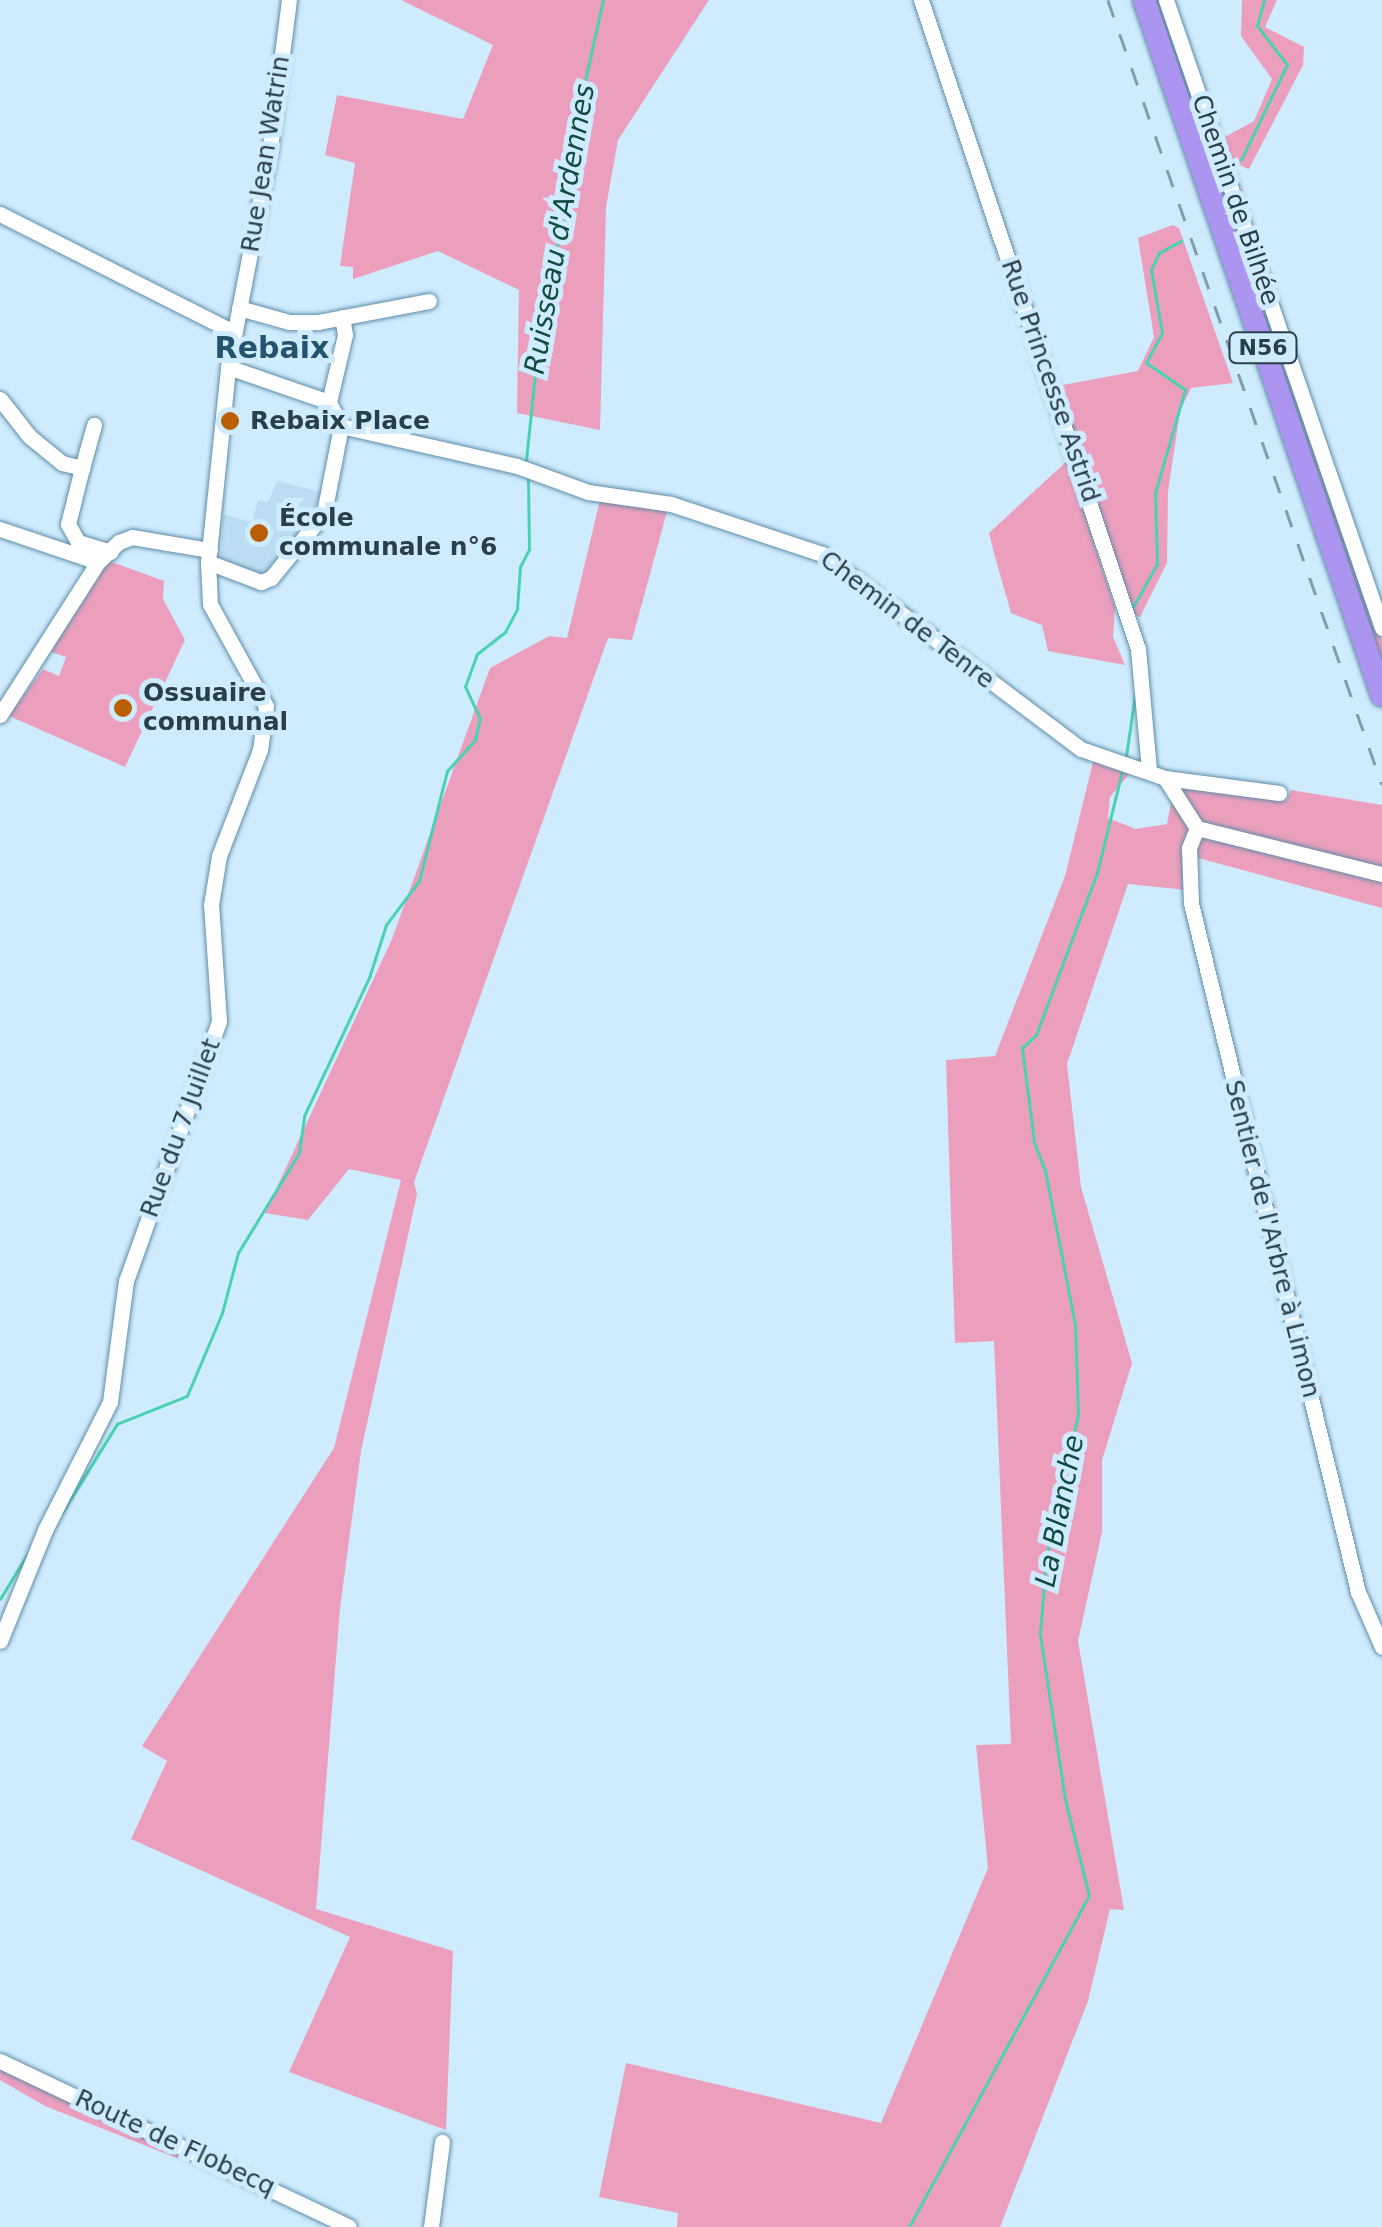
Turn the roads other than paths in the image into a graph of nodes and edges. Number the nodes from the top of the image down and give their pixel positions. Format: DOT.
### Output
graph roads {
  1 [pos="289,0"];
  2 [pos="921,0"];
  3 [pos="1144,0"];
  4 [pos="1166,0"];
  5 [pos="0,214"];
  6 [pos="430,301"];
  7 [pos="239,308"];
  8 [pos="342,317"];
  9 [pos="234,332"];
  10 [pos="228,367"];
  11 [pos="0,398"];
  12 [pos="329,402"];
  13 [pos="94,425"];
  14 [pos="341,426"];
  15 [pos="82,468"];
  16 [pos="0,529"];
  17 [pos="209,556"];
  18 [pos="104,557"];
  19 [pos="1382,628"];
  20 [pos="1382,695"];
  21 [pos="0,714"];
  22 [pos="1149,768"];
  23 [pos="1165,778"];
  24 [pos="1279,793"];
  25 [pos="1197,828"];
  26 [pos="1382,874"];
  27 [pos="0,1642"];
  28 [pos="1382,1647"];
  29 [pos="0,2060"];
  30 [pos="442,2142"];
  31 [pos="349,2227"];
  32 [pos="431,2227"];
  1 -- 7 [label="street, Rue Jean Watrin"];
  2 -- 22 [label="street, Rue Princesse Astrid"];
  3 -- 20 [label="highway, N56"];
  4 -- 19 [label="street, Chemin de Bilhée"];
  5 -- 9 [label="street"];
  6 -- 8 [label="street"];
  7 -- 8 [label="street"];
  7 -- 9 [label="street, Rue Jean Watrin"];
  8 -- 12 [label="street"];
  9 -- 10 [label="street, Rue Jean Watrin"];
  10 -- 12 [label="street"];
  10 -- 17 [label="street, Rue du 7 Juillet"];
  11 -- 15 [label="street"];
  12 -- 14 [label="street"];
  13 -- 15 [label="street"];
  14 -- 17 [label="street"];
  14 -- 22 [label="street, Chemin de Tenre"];
  15 -- 18 [label="street"];
  16 -- 18 [label="street"];
  17 -- 18 [label="street"];
  17 -- 27 [label="street, Rue du 7 Juillet"];
  18 -- 21 [label="street"];
  22 -- 23 [label="street, Chemin de Tenre"];
  23 -- 24 [label="street, Chemin de Tenre"];
  23 -- 25 [label="street, Chemin de Tenre"];
  25 -- 26 [label="street"];
  25 -- 28 [label="street, Sentier de l'Arbre à Limon"];
  29 -- 31 [label="street, Route de Flobecq"];
  30 -- 32 [label="street"];
}
